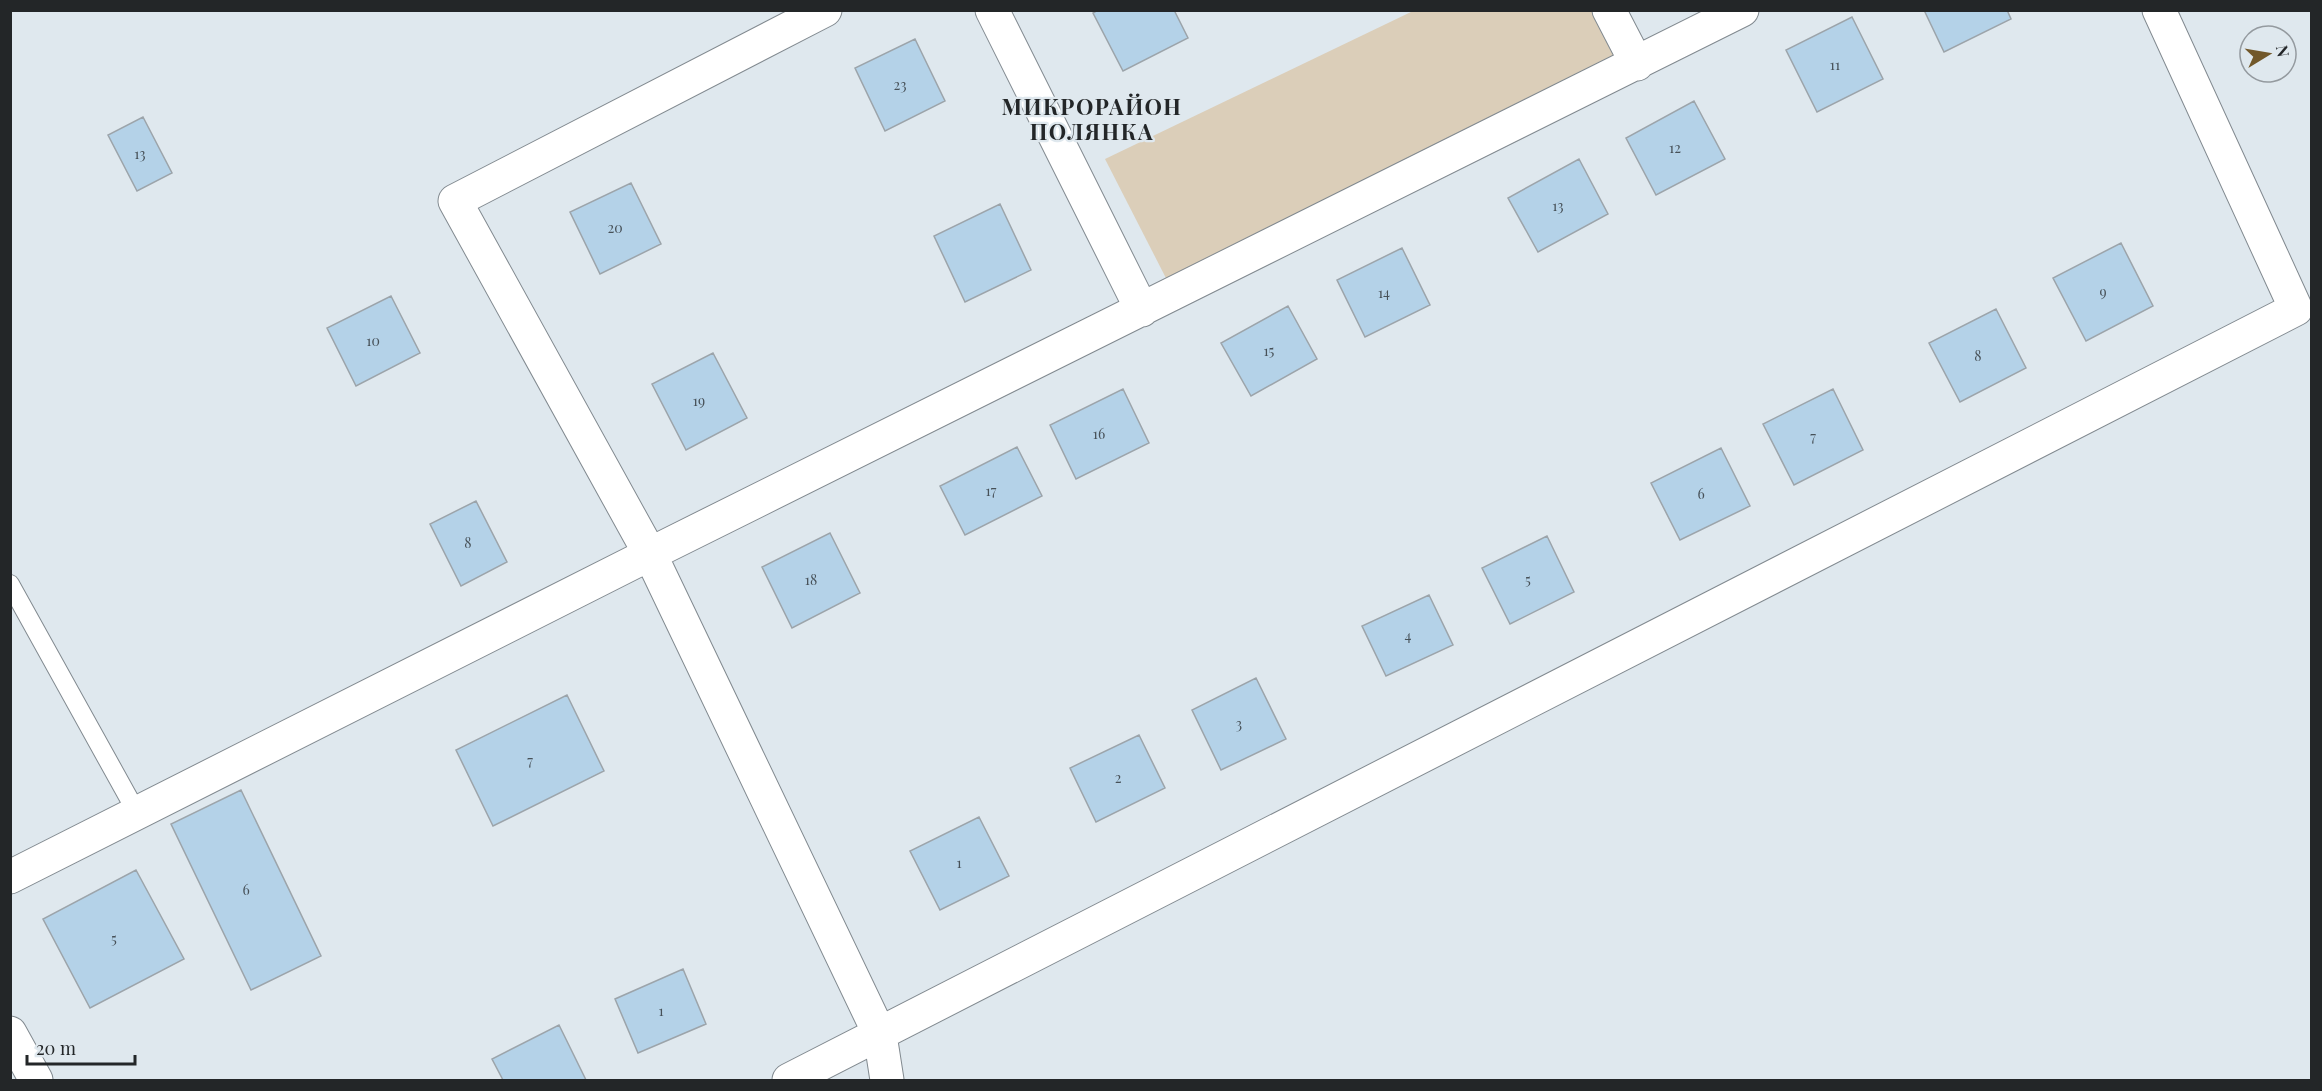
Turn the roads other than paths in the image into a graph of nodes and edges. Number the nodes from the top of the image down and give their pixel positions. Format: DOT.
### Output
graph roads {
  1 [pos="825,10"];
  2 [pos="992,10"];
  3 [pos="1609,10"];
  4 [pos="1742,10"];
  5 [pos="2159,10"];
  6 [pos="1637,64"];
  7 [pos="1142,310"];
  8 [pos="650,554"];
  9 [pos="10,584"];
  10 [pos="137,813"];
  11 [pos="10,877"];
  12 [pos="10,1033"];
  13 [pos="880,1035"];
  14 [pos="36,1080"];
  15 [pos="789,1080"];
  16 [pos="886,1080"];
  1 -- 8 [label="street"];
  2 -- 7 [label="street"];
  3 -- 6 [label="street"];
  4 -- 6 [label="street"];
  5 -- 13 [label="street"];
  6 -- 7 [label="street"];
  7 -- 8 [label="street"];
  8 -- 10 [label="street"];
  8 -- 13 [label="street"];
  9 -- 10 [label="lane"];
  10 -- 11 [label="street"];
  12 -- 14 [label="street"];
  13 -- 15 [label="street"];
  13 -- 16 [label="street"];
}
